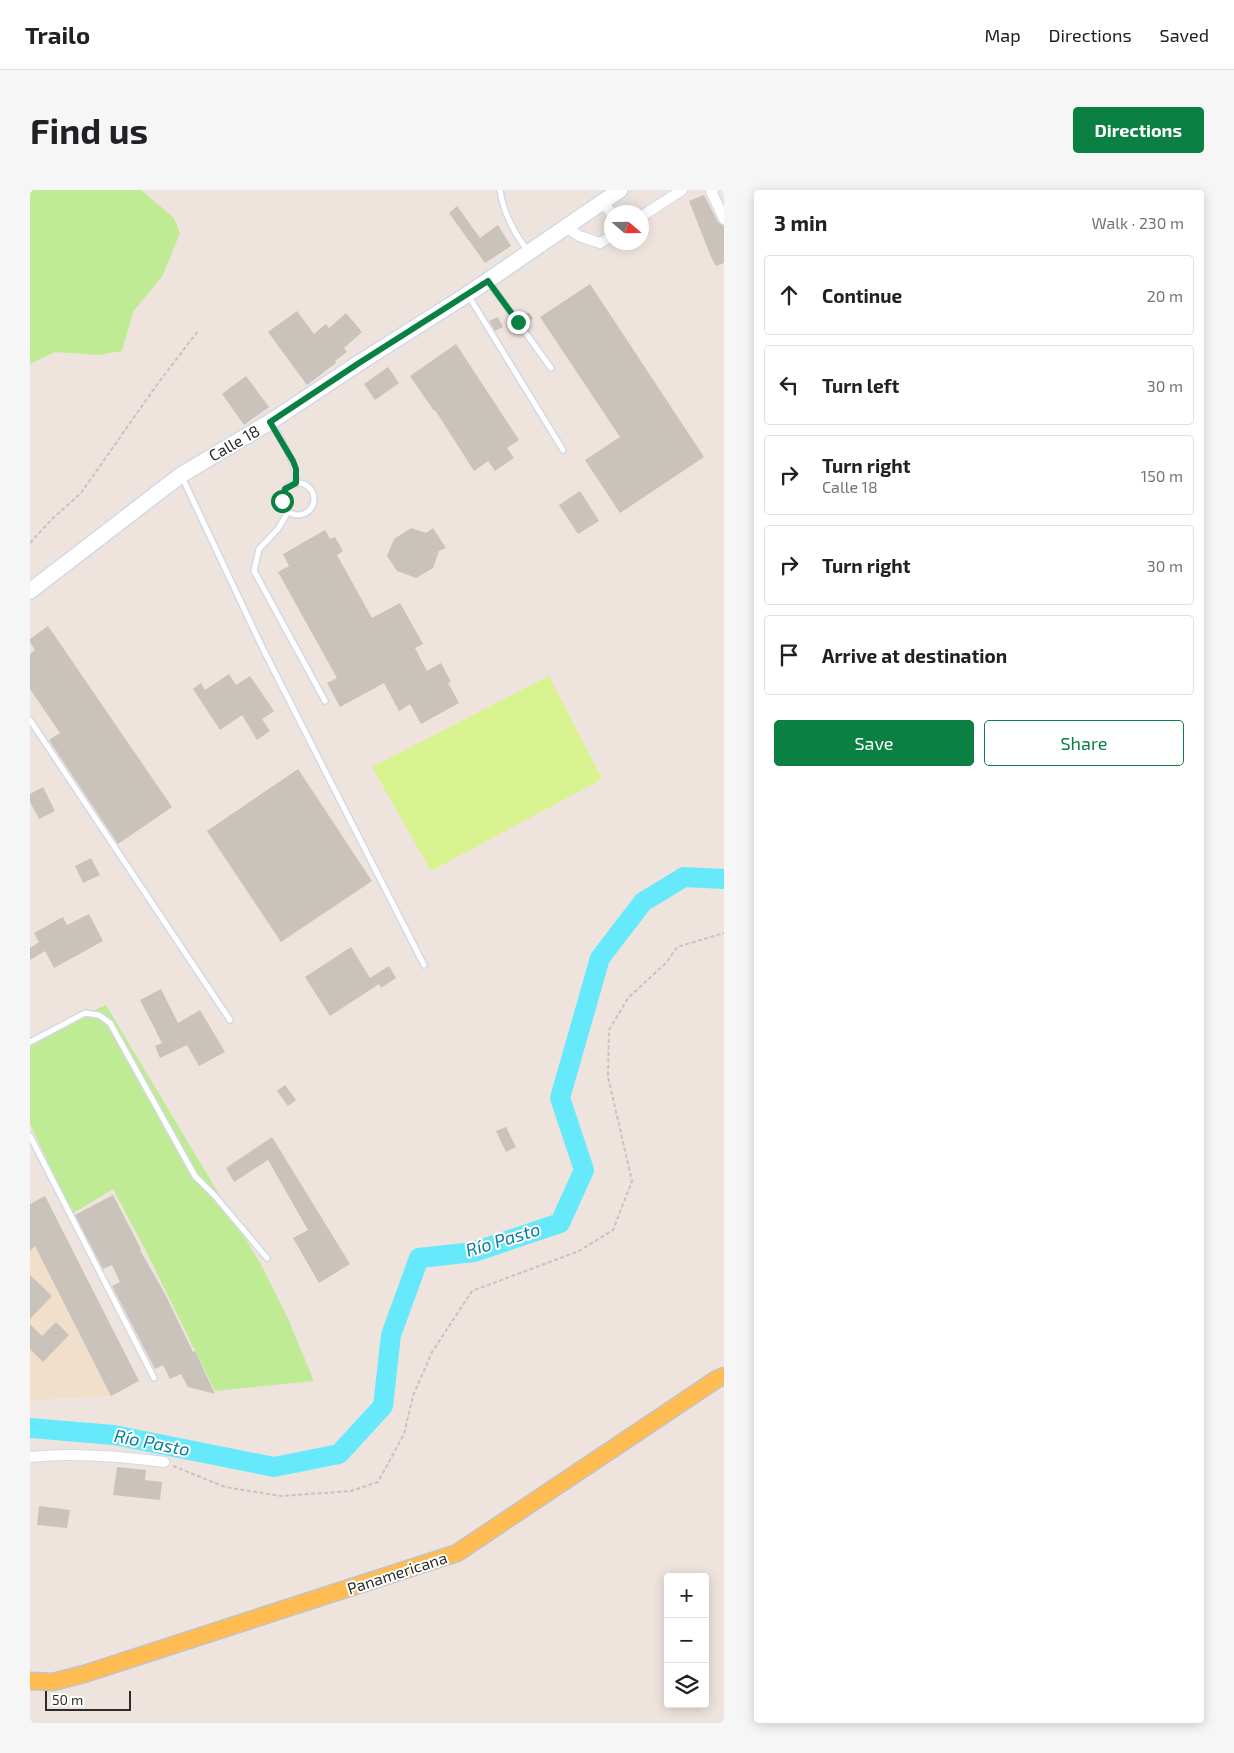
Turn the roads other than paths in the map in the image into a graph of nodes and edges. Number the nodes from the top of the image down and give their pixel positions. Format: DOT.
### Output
graph roads {
  1 [pos="500,190"];
  2 [pos="620,190"];
  3 [pos="682,190"];
  4 [pos="713,190"];
  5 [pos="603,201"];
  6 [pos="606,205"];
  7 [pos="649,211"];
  8 [pos="724,219"];
  9 [pos="566,227"];
  10 [pos="604,241"];
  11 [pos="529,252"];
  12 [pos="488,281"];
  13 [pos="468,294"];
  14 [pos="551,368"];
  15 [pos="270,422"];
  16 [pos="563,450"];
  17 [pos="181,474"];
  18 [pos="296,483"];
  19 [pos="288,512"];
  20 [pos="30,591"];
  21 [pos="326,701"];
  22 [pos="30,720"];
  23 [pos="424,965"];
  24 [pos="230,1020"];
  25 [pos="30,1042"];
  26 [pos="30,1136"];
  27 [pos="266,1258"];
  28 [pos="724,1376"];
  29 [pos="154,1378"];
  30 [pos="30,1457"];
  31 [pos="164,1462"];
  32 [pos="30,1681"];
  1 -- 11 [label="lane"];
  2 -- 5 [label="main road, Calle 18"];
  3 -- 7 [label="street"];
  4 -- 8 [label="street"];
  5 -- 6 [label="street"];
  5 -- 9 [label="main road, Calle 18"];
  9 -- 10 [label="street"];
  9 -- 11 [label="main road, Calle 18"];
  11 -- 12 [label="main road, Calle 18"];
  12 -- 13 [label="main road, Calle 18"];
  12 -- 14 [label="lane"];
  13 -- 15 [label="main road, Calle 18"];
  13 -- 16 [label="lane"];
  15 -- 17 [label="main road, Calle 18"];
  15 -- 18 [label="lane"];
  17 -- 20 [label="main road, Calle 18"];
  17 -- 23 [label="lane"];
  18 -- 19 [label="lane"];
  18 -- 19 [label="lane"];
  19 -- 21 [label="lane"];
  22 -- 24 [label="lane"];
  25 -- 27 [label="lane"];
  26 -- 29 [label="lane"];
  28 -- 32 [label="main road, Panamericana"];
  30 -- 31 [label="street"];
}
